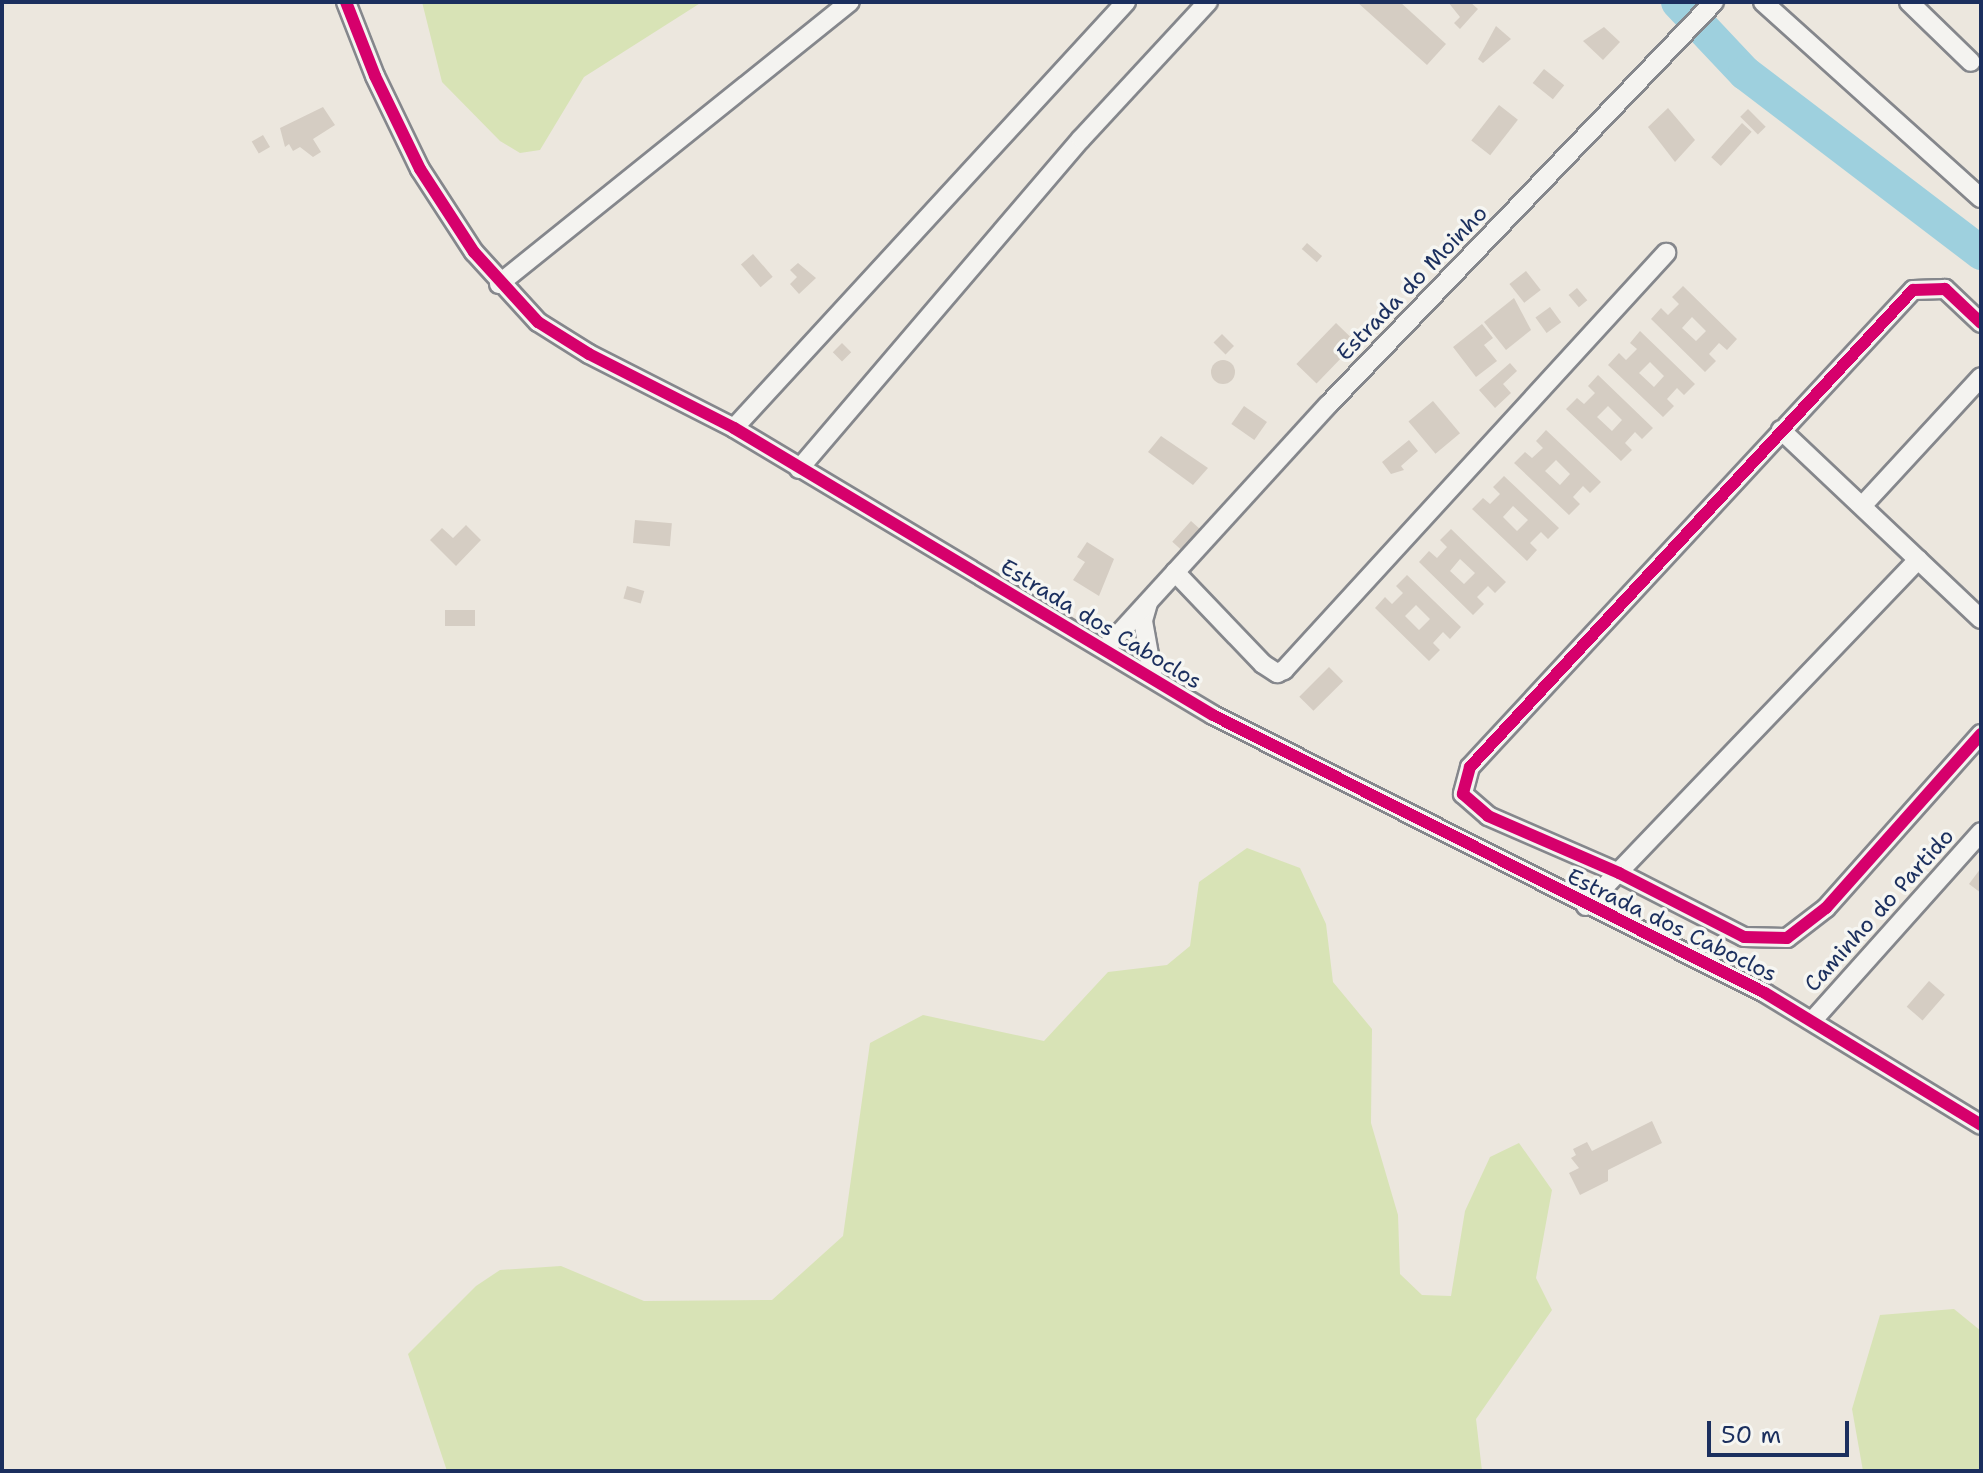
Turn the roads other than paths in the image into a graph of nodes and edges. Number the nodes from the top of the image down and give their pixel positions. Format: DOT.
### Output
graph roads {
  1 [pos="346,2"];
  2 [pos="850,2"];
  3 [pos="1126,2"];
  4 [pos="1208,2"];
  5 [pos="1763,2"];
  6 [pos="1909,2"];
  7 [pos="1713,3"];
  8 [pos="1971,62"];
  9 [pos="1981,198"];
  10 [pos="1666,253"];
  11 [pos="499,284"];
  12 [pos="1981,323"];
  13 [pos="1981,377"];
  14 [pos="734,428"];
  15 [pos="1781,430"];
  16 [pos="799,469"];
  17 [pos="1863,505"];
  18 [pos="1918,560"];
  19 [pos="1175,572"];
  20 [pos="1149,601"];
  21 [pos="1981,619"];
  22 [pos="1106,648"];
  23 [pos="1153,677"];
  24 [pos="1981,734"];
  25 [pos="1981,832"];
  26 [pos="1619,873"];
  27 [pos="1586,906"];
  28 [pos="1813,1020"];
  29 [pos="1981,1125"];
  1 -- 11 [label="street, Estrada dos Caboclos"];
  2 -- 11 [label="street"];
  3 -- 14 [label="street"];
  4 -- 16 [label="street"];
  5 -- 9 [label="street"];
  6 -- 8 [label="street"];
  7 -- 19 [label="street, Estrada do Moinho"];
  10 -- 19 [label="street"];
  11 -- 14 [label="street, Estrada dos Caboclos"];
  12 -- 15 [label="street"];
  13 -- 17 [label="street"];
  14 -- 16 [label="street, Estrada dos Caboclos"];
  15 -- 17 [label="street"];
  15 -- 26 [label="street"];
  16 -- 22 [label="street, Estrada dos Caboclos"];
  17 -- 18 [label="street"];
  18 -- 21 [label="street"];
  18 -- 26 [label="street"];
  19 -- 20 [label="street, Estrada do Moinho"];
  20 -- 22 [label="street, Estrada do Moinho"];
  20 -- 23 [label="street"];
  22 -- 23 [label="street, Estrada dos Caboclos"];
  23 -- 27 [label="street, Estrada dos Caboclos"];
  24 -- 26 [label="street"];
  25 -- 28 [label="street, Caminho do Partido"];
  26 -- 27 [label="street"];
  27 -- 28 [label="street, Estrada dos Caboclos"];
  28 -- 29 [label="street, Estrada dos Caboclos"];
}
